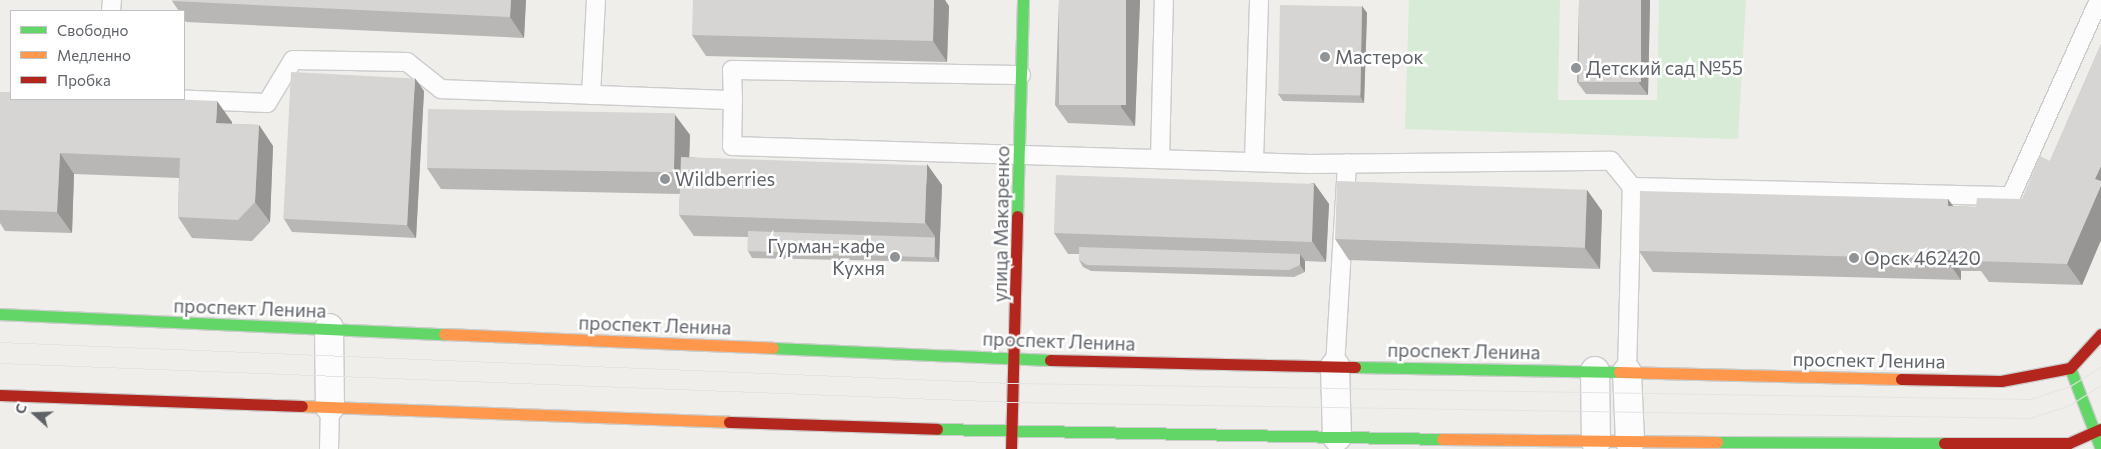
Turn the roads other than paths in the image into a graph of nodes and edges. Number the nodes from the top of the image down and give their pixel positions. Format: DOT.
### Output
graph roads {
  1 [pos="596,0"];
  2 [pos="1023,0"];
  3 [pos="1164,0"];
  4 [pos="1259,0"];
  5 [pos="2099,0"];
  6 [pos="1021,74"];
  7 [pos="591,95"];
  8 [pos="185,100"];
  9 [pos="733,100"];
  10 [pos="1020,154"];
  11 [pos="1160,159"];
  12 [pos="1254,161"];
  13 [pos="1347,163"];
  14 [pos="1632,187"];
  15 [pos="0,314"];
  16 [pos="330,328"];
  17 [pos="2101,334"];
  18 [pos="1015,360"];
  19 [pos="1335,366"];
  20 [pos="2070,368"];
  21 [pos="1595,372"];
  22 [pos="1627,372"];
  23 [pos="0,395"];
  24 [pos="330,407"];
  25 [pos="1012,430"];
  26 [pos="2098,432"];
  27 [pos="1337,437"];
  28 [pos="1630,442"];
  29 [pos="1596,446"];
  30 [pos="329,449"];
  31 [pos="1011,449"];
  32 [pos="2101,449"];
  1 -- 7 [label="lane"];
  2 -- 6 [label="main road, улица Макаренко"];
  3 -- 11 [label="lane"];
  4 -- 12 [label="lane"];
  5 -- 14 [label="lane"];
  6 -- 9 [label="lane"];
  6 -- 10 [label="main road, улица Макаренко"];
  7 -- 8 [label="lane"];
  7 -- 9 [label="lane"];
  9 -- 10 [label="lane"];
  10 -- 11 [label="lane"];
  10 -- 18 [label="main road, улица Макаренко"];
  11 -- 12 [label="lane"];
  12 -- 13 [label="lane"];
  13 -- 14 [label="lane"];
  13 -- 19 [label="lane"];
  14 -- 22 [label="lane"];
  15 -- 16 [label="main road, проспект Ленина"];
  16 -- 18 [label="main road, проспект Ленина"];
  16 -- 24 [label="street"];
  17 -- 20 [label="main road"];
  18 -- 19 [label="main road, проспект Ленина"];
  18 -- 25 [label="main road, улица Макаренко"];
  19 -- 21 [label="main road, проспект Ленина"];
  19 -- 27 [label="street"];
  20 -- 22 [label="main road, проспект Ленина"];
  20 -- 26 [label="main road"];
  21 -- 22 [label="main road, проспект Ленина"];
  21 -- 29 [label="street"];
  22 -- 28 [label="street"];
  23 -- 24 [label="main road"];
  24 -- 25 [label="main road"];
  24 -- 30 [label="lane"];
  25 -- 27 [label="main road"];
  25 -- 31 [label="main road, улица Макаренко"];
  26 -- 28 [label="main road"];
  26 -- 32 [label="main road"];
  27 -- 29 [label="main road"];
  28 -- 29 [label="main road"];
}
